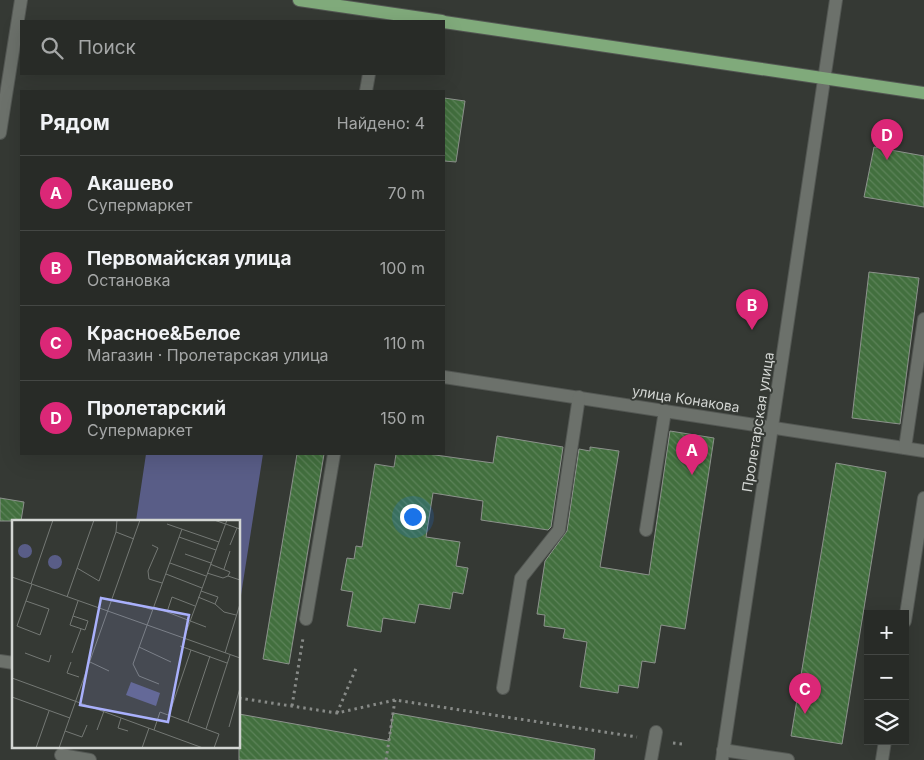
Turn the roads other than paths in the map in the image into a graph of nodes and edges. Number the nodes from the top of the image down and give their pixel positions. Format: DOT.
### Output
graph roads {
  1 [pos="22,0"];
  2 [pos="299,0"];
  3 [pos="836,0"];
  4 [pos="378,16"];
  5 [pos="430,20"];
  6 [pos="445,21"];
  7 [pos="369,75"];
  8 [pos="824,79"];
  9 [pos="366,90"];
  10 [pos="924,93"];
  11 [pos="0,133"];
  12 [pos="924,319"];
  13 [pos="445,377"];
  14 [pos="579,398"];
  15 [pos="665,410"];
  16 [pos="772,427"];
  17 [pos="904,448"];
  18 [pos="924,451"];
  19 [pos="334,455"];
  20 [pos="924,498"];
  21 [pos="646,530"];
  22 [pos="919,570"];
  23 [pos="908,610"];
  24 [pos="306,619"];
  25 [pos="503,688"];
  26 [pos="655,736"];
  27 [pos="884,745"];
  28 [pos="61,754"];
  29 [pos="722,755"];
  30 [pos="90,760"];
  31 [pos="651,760"];
  32 [pos="788,760"];
  33 [pos="882,760"];
  1 -- 11 [label="street"];
  2 -- 4 [label="main road"];
  3 -- 8 [label="street, Пролетарская улица"];
  4 -- 5 [label="main road"];
  6 -- 8 [label="main road"];
  7 -- 9 [label="street"];
  8 -- 10 [label="main road"];
  8 -- 16 [label="street, Пролетарская улица"];
  12 -- 17 [label="street"];
  13 -- 14 [label="street, улица Конакова"];
  14 -- 15 [label="street, улица Конакова"];
  14 -- 25 [label="street"];
  15 -- 16 [label="street, улица Конакова"];
  15 -- 21 [label="street"];
  16 -- 17 [label="street, улица Конакова"];
  16 -- 29 [label="street, Пролетарская улица"];
  17 -- 18 [label="street, улица Конакова"];
  19 -- 24 [label="street"];
  20 -- 22 [label="street"];
  22 -- 23 [label="street"];
  26 -- 31 [label="street"];
  27 -- 33 [label="street"];
  28 -- 30 [label="street"];
  29 -- 32 [label="street"];
}
